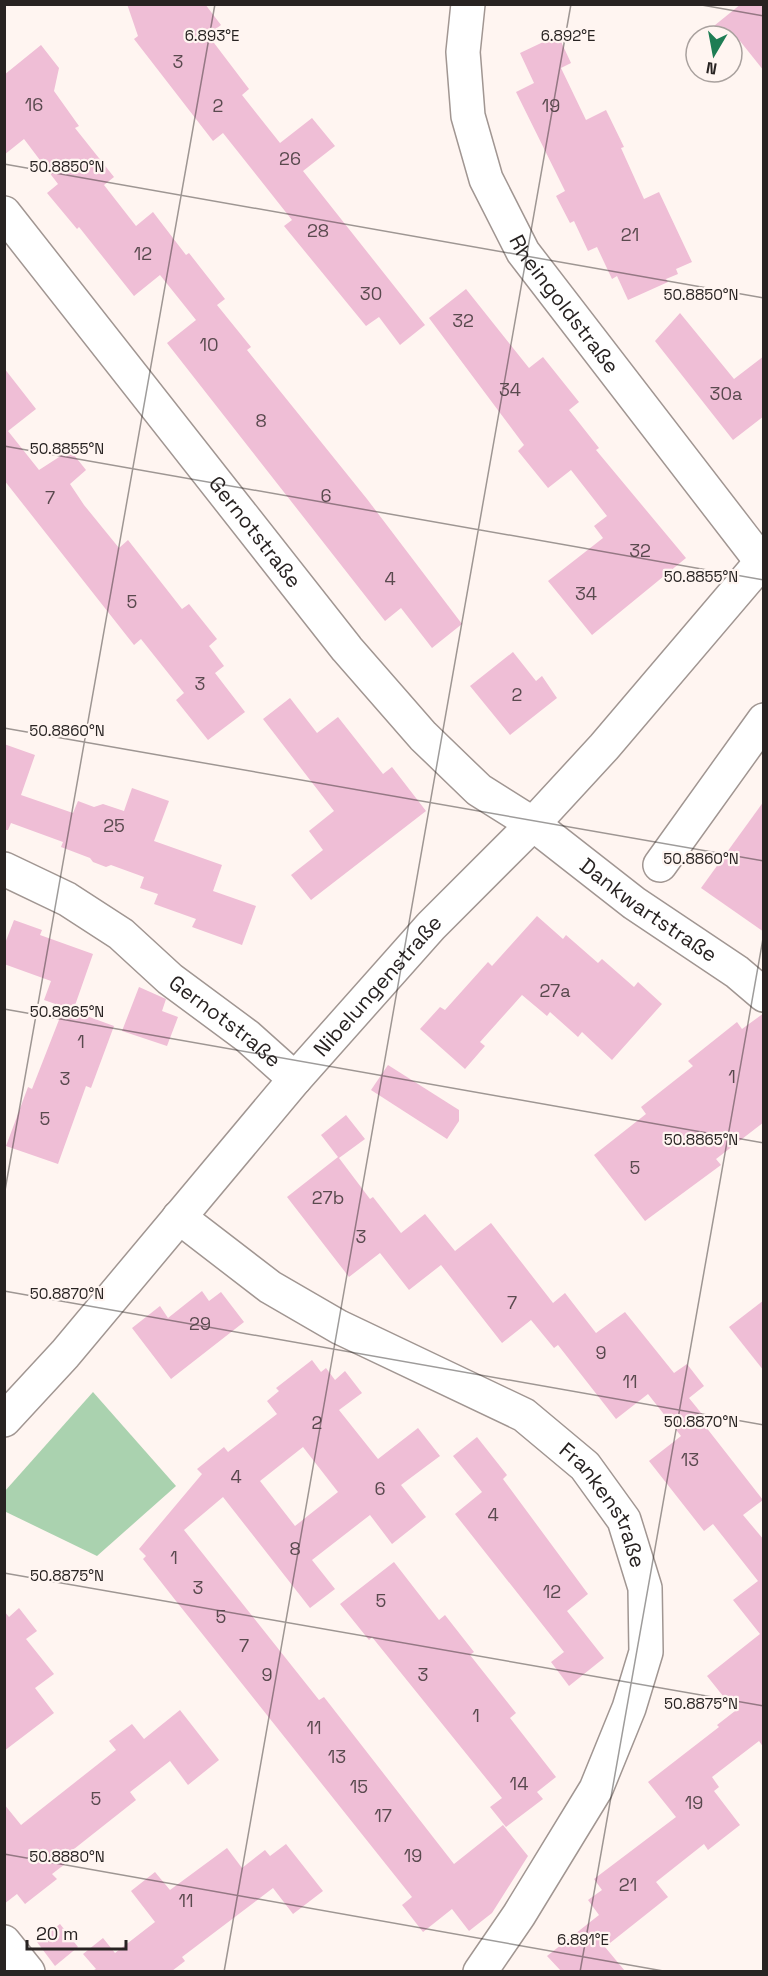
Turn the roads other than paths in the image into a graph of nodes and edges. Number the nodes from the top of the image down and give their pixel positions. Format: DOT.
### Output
graph roads {
  1 [pos="468,4"];
  2 [pos="4,213"];
  3 [pos="763,563"];
  4 [pos="764,720"];
  5 [pos="533,824"];
  6 [pos="660,865"];
  7 [pos="4,869"];
  8 [pos="764,995"];
  9 [pos="295,1079"];
  10 [pos="179,1217"];
  11 [pos="4,1420"];
  12 [pos="4,1942"];
  13 [pos="28,1971"];
  14 [pos="480,1971"];
  1 -- 3 [label="street, Rheingoldstraße"];
  2 -- 5 [label="street, Gernotstraße"];
  3 -- 5 [label="street, Nibelungenstraße"];
  4 -- 6 [label="street"];
  5 -- 8 [label="street, Dankwartstraße"];
  5 -- 9 [label="street, Nibelungenstraße"];
  7 -- 9 [label="street, Gernotstraße"];
  9 -- 10 [label="street, Nibelungenstraße"];
  10 -- 11 [label="street, Nibelungenstraße"];
  10 -- 14 [label="street, Frankenstraße"];
  12 -- 13 [label="street"];
}
